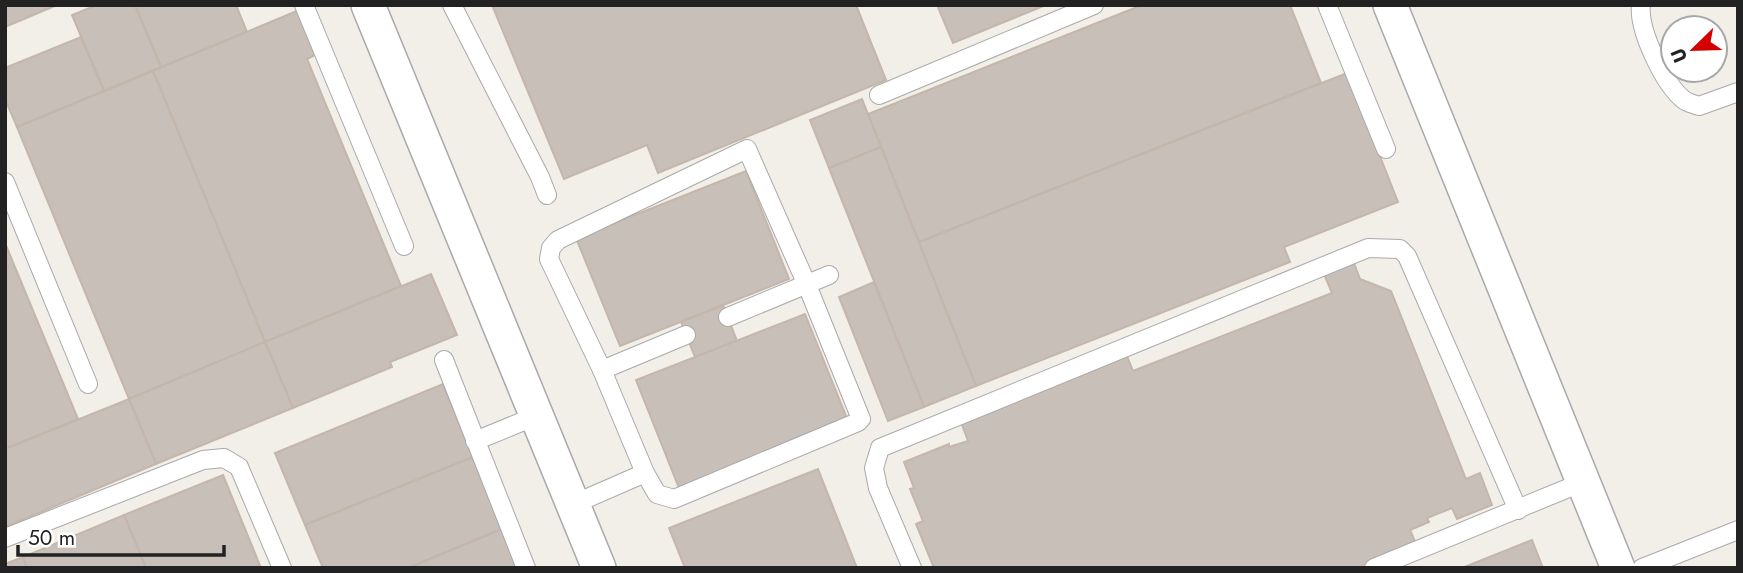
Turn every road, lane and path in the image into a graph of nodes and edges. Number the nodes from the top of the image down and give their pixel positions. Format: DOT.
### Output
graph roads {
  1 [pos="304,5"];
  2 [pos="369,5"];
  3 [pos="452,5"];
  4 [pos="1094,5"];
  5 [pos="1327,5"];
  6 [pos="1390,5"];
  7 [pos="1641,5"];
  8 [pos="1738,92"];
  9 [pos="879,95"];
  10 [pos="1386,149"];
  11 [pos="5,182"];
  12 [pos="547,195"];
  13 [pos="404,246"];
  14 [pos="829,275"];
  15 [pos="807,285"];
  16 [pos="728,317"];
  17 [pos="686,335"];
  18 [pos="444,360"];
  19 [pos="602,370"];
  20 [pos="88,384"];
  21 [pos="536,416"];
  22 [pos="475,441"];
  23 [pos="645,473"];
  24 [pos="1583,482"];
  25 [pos="574,504"];
  26 [pos="1518,509"];
  27 [pos="1738,530"];
  28 [pos="5,538"];
  29 [pos="282,568"];
  30 [pos="526,568"];
  31 [pos="599,568"];
  32 [pos="912,568"];
  33 [pos="1374,568"];
  34 [pos="1618,568"];
  35 [pos="1642,568"];
  1 -- 13 [label="lane"];
  2 -- 21 [label="street"];
  3 -- 12 [label="lane"];
  4 -- 9 [label="lane"];
  5 -- 10 [label="lane"];
  6 -- 24 [label="street"];
  7 -- 8 [label="lane"];
  11 -- 20 [label="lane"];
  14 -- 15 [label="lane"];
  15 -- 16 [label="lane"];
  15 -- 19 [label="lane"];
  15 -- 23 [label="lane"];
  17 -- 19 [label="lane"];
  18 -- 22 [label="lane"];
  19 -- 23 [label="lane"];
  21 -- 22 [label="lane"];
  21 -- 25 [label="street"];
  22 -- 30 [label="lane"];
  23 -- 25 [label="lane"];
  24 -- 26 [label="lane"];
  24 -- 34 [label="street"];
  25 -- 31 [label="street"];
  26 -- 32 [label="lane"];
  26 -- 33 [label="lane"];
  27 -- 35 [label="lane"];
  28 -- 29 [label="lane"];
}
